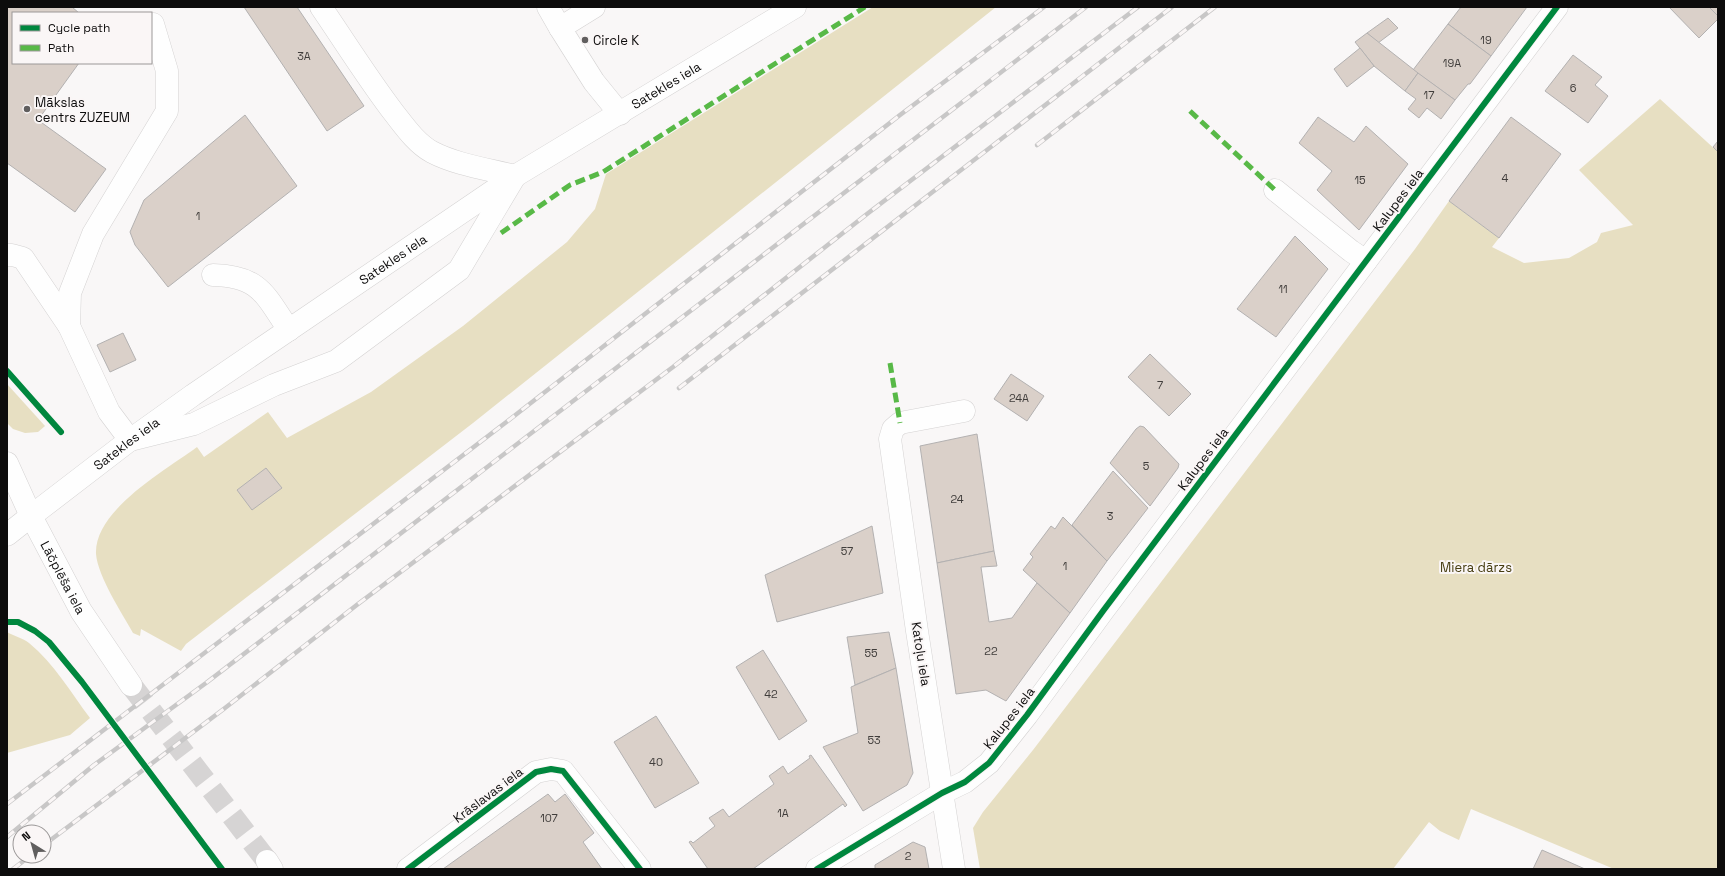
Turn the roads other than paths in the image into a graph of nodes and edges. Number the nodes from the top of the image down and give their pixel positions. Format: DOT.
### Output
graph roads {
  1 [pos="321,7"];
  2 [pos="548,7"];
  3 [pos="594,7"];
  4 [pos="795,7"];
  5 [pos="1557,7"];
  6 [pos="153,24"];
  7 [pos="560,28"];
  8 [pos="620,114"];
  9 [pos="515,176"];
  10 [pos="1275,190"];
  11 [pos="7,255"];
  12 [pos="1366,261"];
  13 [pos="213,275"];
  14 [pos="69,326"];
  15 [pos="289,330"];
  16 [pos="964,411"];
  17 [pos="130,440"];
  18 [pos="7,463"];
  19 [pos="31,516"];
  20 [pos="7,535"];
  21 [pos="131,685"];
  22 [pos="942,792"];
  23 [pos="408,869"];
  24 [pos="640,869"];
  25 [pos="817,869"];
  26 [pos="954,869"];
  1 -- 9 [label="main road"];
  2 -- 7 [label="main road"];
  3 -- 7 [label="main road"];
  4 -- 8 [label="main road, Satekles iela"];
  5 -- 12 [label="main road, Kalupes iela"];
  6 -- 14 [label="main road"];
  7 -- 8 [label="main road"];
  8 -- 9 [label="main road, Satekles iela"];
  9 -- 15 [label="main road, Satekles iela"];
  9 -- 17 [label="main road"];
  10 -- 12 [label="main road"];
  11 -- 14 [label="main road"];
  12 -- 22 [label="main road, Kalupes iela"];
  13 -- 15 [label="main road"];
  14 -- 17 [label="main road"];
  15 -- 17 [label="main road, Satekles iela"];
  16 -- 22 [label="main road, Katoļu iela"];
  17 -- 19 [label="main road, Satekles iela"];
  18 -- 19 [label="main road, Lāčplēša iela"];
  19 -- 20 [label="main road, Satekles iela"];
  19 -- 21 [label="main road, Lāčplēša iela"];
  22 -- 25 [label="main road, Kalupes iela"];
  22 -- 26 [label="main road, Katoļu iela"];
  23 -- 24 [label="main road, Krāslavas iela"];
}
